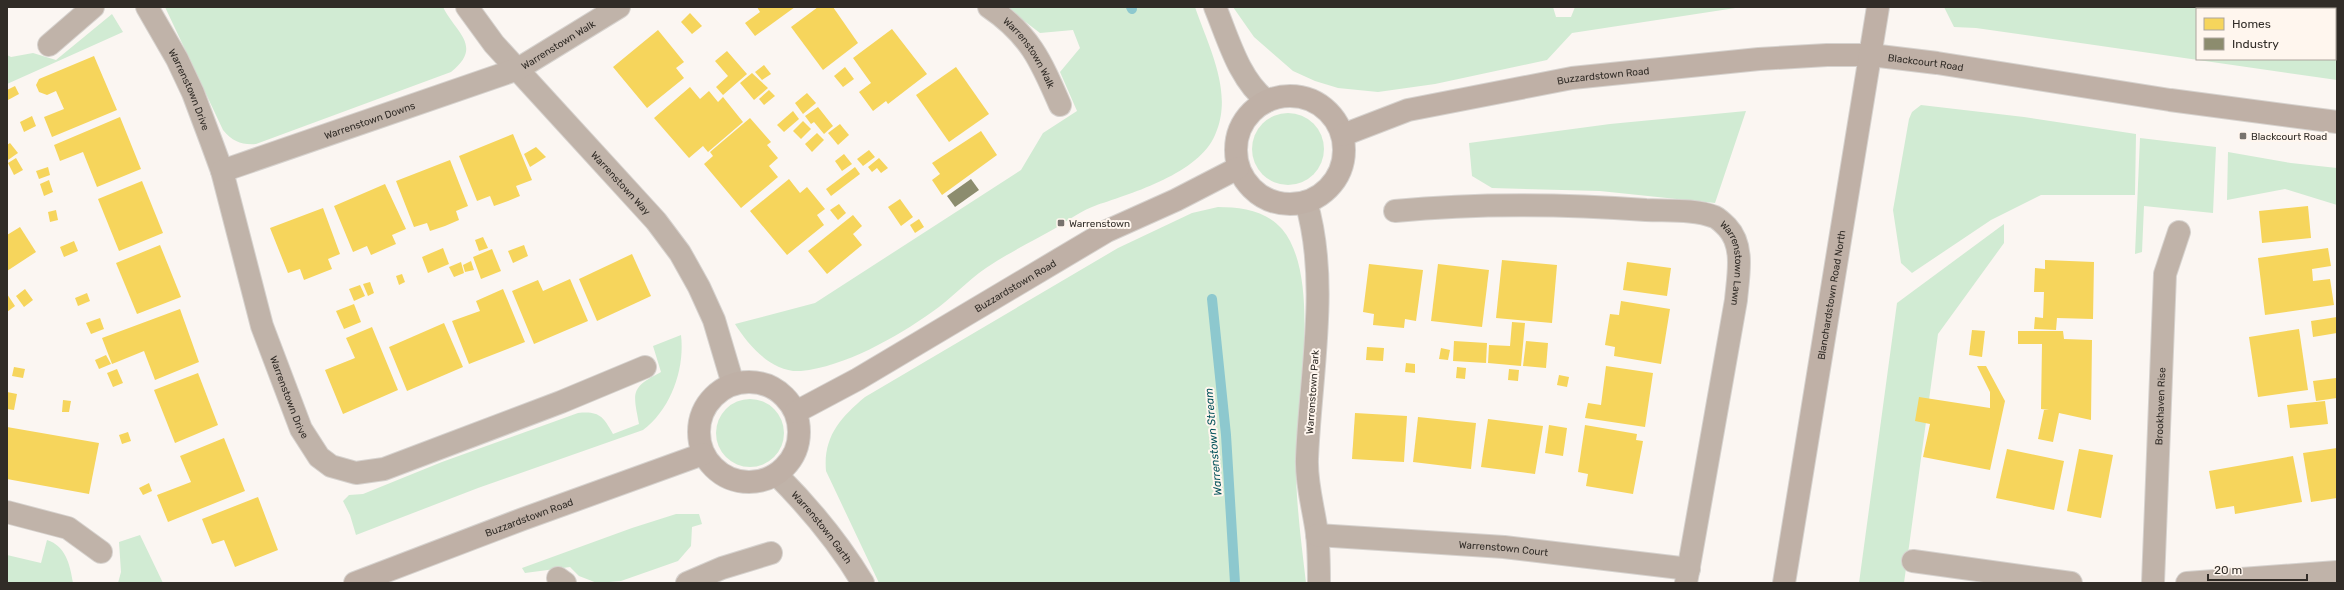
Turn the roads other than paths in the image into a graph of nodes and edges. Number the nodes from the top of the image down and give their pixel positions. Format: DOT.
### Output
graph roads {
  1 [pos="93,7"];
  2 [pos="147,7"];
  3 [pos="467,7"];
  4 [pos="619,7"];
  5 [pos="989,7"];
  6 [pos="1215,7"];
  7 [pos="1878,7"];
  8 [pos="50,45"];
  9 [pos="1871,55"];
  10 [pos="518,70"];
  11 [pos="1267,101"];
  12 [pos="1060,105"];
  13 [pos="2337,122"];
  14 [pos="1342,135"];
  15 [pos="1238,168"];
  16 [pos="222,171"];
  17 [pos="1306,202"];
  18 [pos="1395,211"];
  19 [pos="2179,232"];
  20 [pos="645,367"];
  21 [pos="733,384"];
  22 [pos="796,412"];
  23 [pos="703,454"];
  24 [pos="777,475"];
  25 [pos="7,512"];
  26 [pos="1317,536"];
  27 [pos="101,552"];
  28 [pos="771,553"];
  29 [pos="1913,561"];
  30 [pos="2337,572"];
  31 [pos="1687,576"];
  32 [pos="355,583"];
  33 [pos="687,583"];
  34 [pos="863,583"];
  35 [pos="1319,583"];
  36 [pos="1784,583"];
  37 [pos="2071,583"];
  38 [pos="2153,583"];
  39 [pos="2187,583"];
  1 -- 8 [label="street"];
  2 -- 16 [label="street, Warrenstown Drive"];
  3 -- 10 [label="street, Warrenstown Way"];
  4 -- 10 [label="street, Warrenstown Walk"];
  5 -- 12 [label="street, Warrenstown Walk"];
  6 -- 11 [label="street"];
  7 -- 9 [label="street, Blanchardstown Road North"];
  9 -- 13 [label="street, Blackcourt Road"];
  9 -- 14 [label="street, Buzzardstown Road"];
  9 -- 36 [label="street, Blanchardstown Road North"];
  10 -- 16 [label="street, Warrenstown Downs"];
  10 -- 21 [label="street, Warrenstown Way"];
  11 -- 14 [label="street"];
  11 -- 15 [label="street"];
  14 -- 17 [label="street"];
  15 -- 17 [label="street"];
  15 -- 22 [label="street, Buzzardstown Road"];
  16 -- 20 [label="street, Warrenstown Drive"];
  17 -- 26 [label="street, Warrenstown Park"];
  18 -- 31 [label="street, Warrenstown Lawn"];
  19 -- 38 [label="street, Brookhaven Rise"];
  21 -- 22 [label="street"];
  21 -- 23 [label="street"];
  22 -- 24 [label="street"];
  23 -- 24 [label="street"];
  23 -- 32 [label="street, Buzzardstown Road"];
  24 -- 34 [label="street, Warrenstown Garth"];
  25 -- 27 [label="street"];
  26 -- 31 [label="street, Warrenstown Court"];
  26 -- 35 [label="street, Warrenstown Park"];
  28 -- 33 [label="street"];
  29 -- 37 [label="street"];
  30 -- 39 [label="street"];
}
